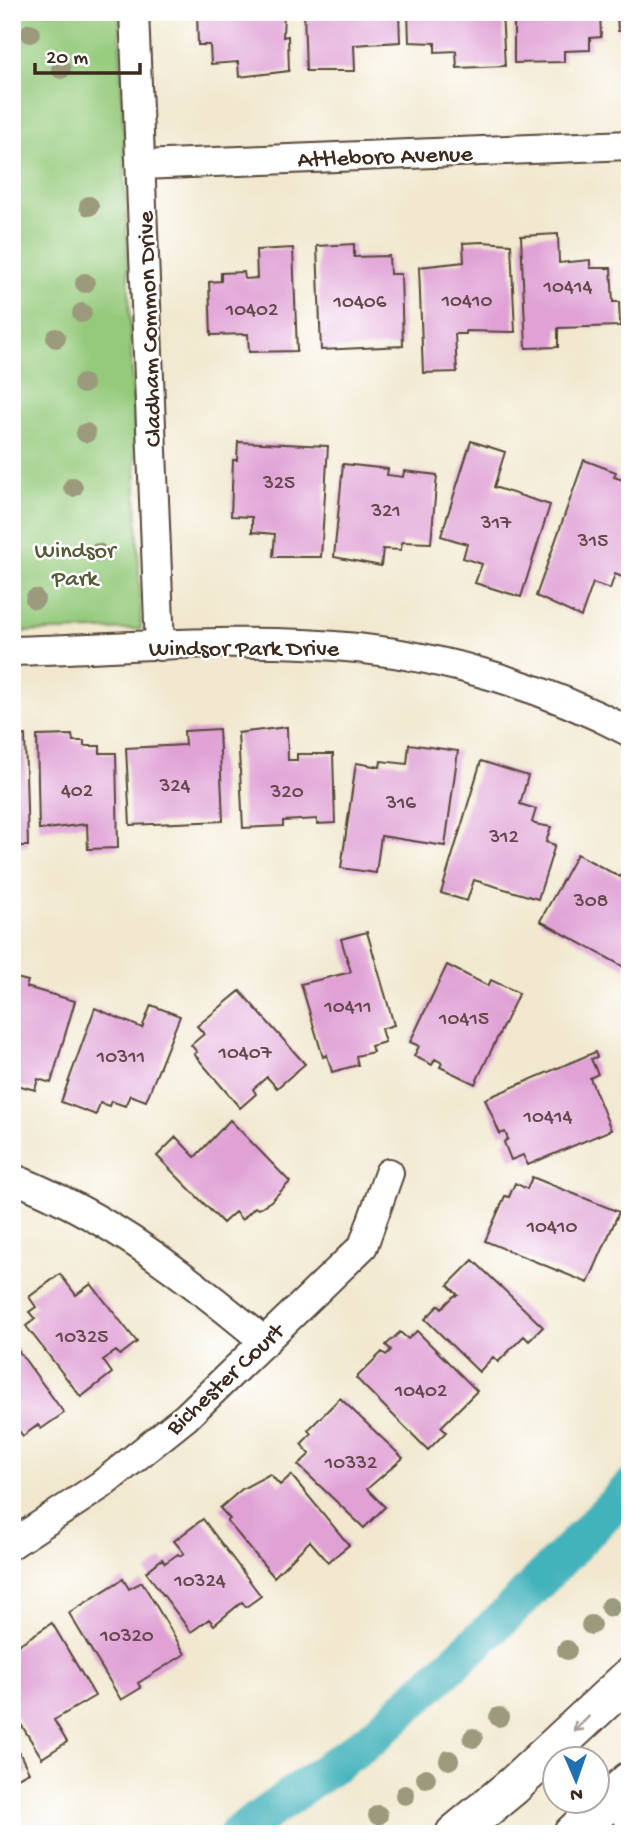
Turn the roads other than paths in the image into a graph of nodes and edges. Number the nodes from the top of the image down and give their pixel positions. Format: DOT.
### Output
graph roads {
  1 [pos="134,12"];
  2 [pos="630,145"];
  3 [pos="141,165"];
  4 [pos="160,646"];
  5 [pos="12,651"];
  6 [pos="630,732"];
  7 [pos="389,1173"];
  8 [pos="12,1178"];
  9 [pos="265,1342"];
  10 [pos="12,1544"];
  11 [pos="630,1677"];
  12 [pos="621,1805"];
  13 [pos="455,1834"];
  14 [pos="573,1834"];
  1 -- 3 [label="street, Cladham Common Drive"];
  2 -- 3 [label="street, Attleboro Avenue"];
  3 -- 4 [label="street, Cladham Common Drive"];
  4 -- 5 [label="street, Windsor Park Drive"];
  4 -- 6 [label="street, Windsor Park Drive"];
  7 -- 9 [label="street, Bichester Court"];
  8 -- 9 [label="street"];
  9 -- 10 [label="street, Bichester Court"];
  11 -- 13 [label="main road, one-way"];
  12 -- 14 [label="main road"];
}
